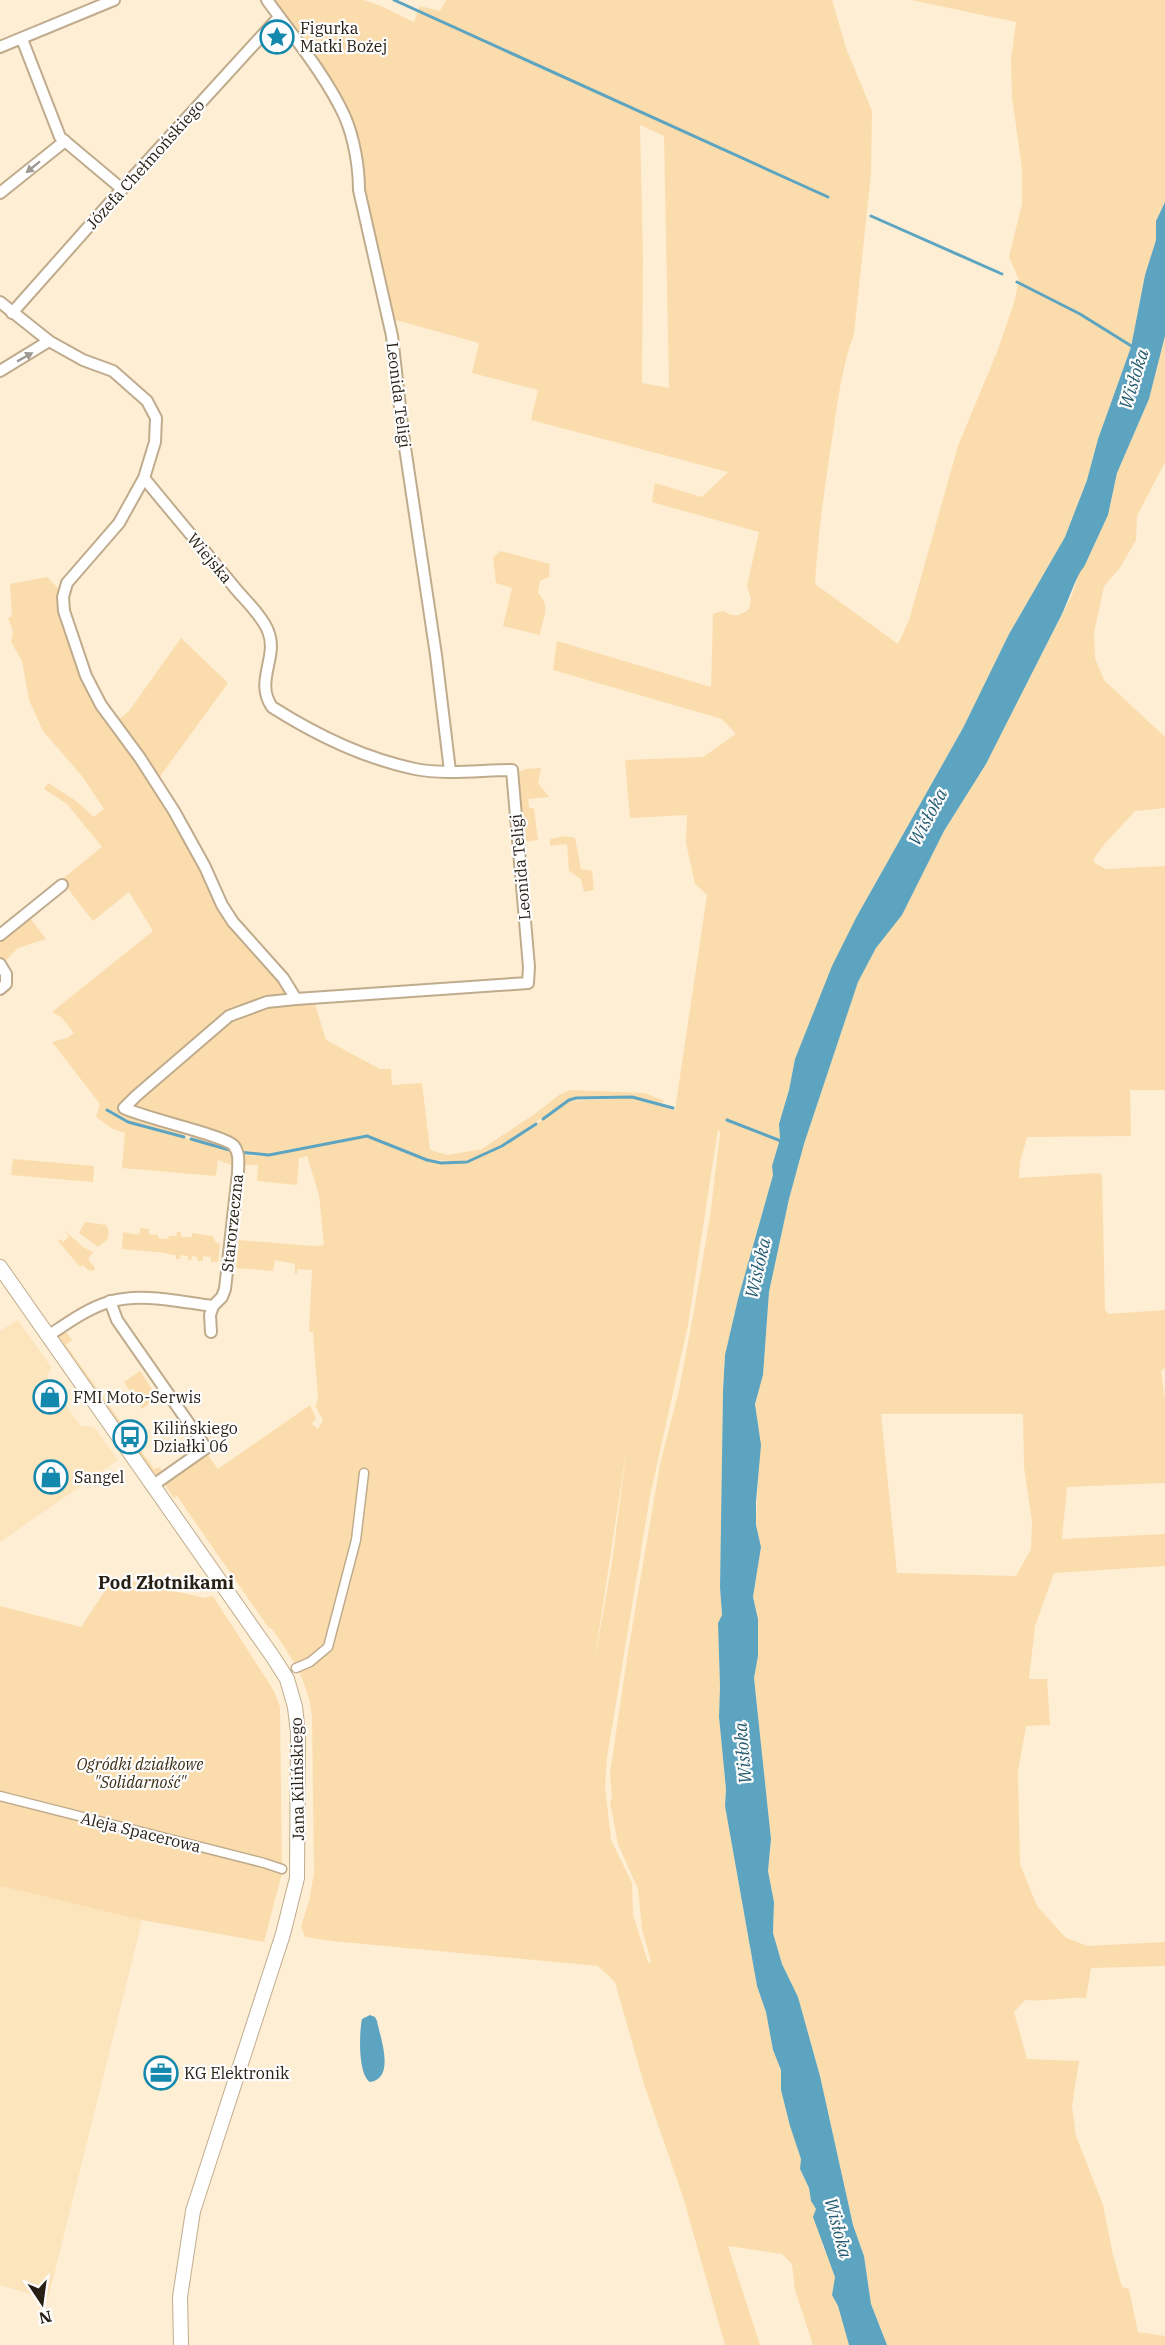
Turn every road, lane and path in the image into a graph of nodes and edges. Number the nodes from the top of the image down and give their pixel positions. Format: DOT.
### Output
graph roads {
  1 [pos="114,0"];
  2 [pos="267,0"];
  3 [pos="279,17"];
  4 [pos="22,39"];
  5 [pos="0,47"];
  6 [pos="65,141"];
  7 [pos="122,189"];
  8 [pos="0,193"];
  9 [pos="0,302"];
  10 [pos="12,313"];
  11 [pos="49,341"];
  12 [pos="0,370"];
  13 [pos="144,478"];
  14 [pos="450,771"];
  15 [pos="62,885"];
  16 [pos="0,935"];
  17 [pos="0,964"];
  18 [pos="0,988"];
  19 [pos="296,999"];
  20 [pos="0,1267"];
  21 [pos="110,1301"];
  22 [pos="213,1305"];
  23 [pos="211,1332"];
  24 [pos="48,1336"];
  25 [pos="364,1473"];
  26 [pos="152,1486"];
  27 [pos="296,1668"];
  28 [pos="0,1796"];
  29 [pos="282,1869"];
  30 [pos="181,2345"];
  1 -- 4 [label="street"];
  2 -- 3 [label="street, Leonida Teligi"];
  3 -- 7 [label="street, Józefa Chełmońskiego"];
  3 -- 14 [label="street, Leonida Teligi"];
  4 -- 5 [label="street"];
  4 -- 6 [label="street"];
  6 -- 7 [label="street"];
  6 -- 8 [label="street, one-way"];
  7 -- 10 [label="street, Józefa Chełmońskiego"];
  9 -- 10 [label="street"];
  10 -- 11 [label="street"];
  12 -- 11 [label="street, one-way"];
  11 -- 13 [label="street"];
  13 -- 14 [label="street, Wiejska"];
  13 -- 19 [label="street"];
  14 -- 19 [label="street, Leonida Teligi"];
  15 -- 16 [label="street"];
  17 -- 18 [label="street"];
  19 -- 22 [label="street, Starorzeczna"];
  20 -- 24 [label="street, Jana Kilińskiego"];
  21 -- 22 [label="street"];
  21 -- 24 [label="street"];
  21 -- 26 [label="street"];
  22 -- 23 [label="street"];
  24 -- 26 [label="street, Jana Kilińskiego"];
  25 -- 27 [label="street"];
  26 -- 30 [label="street, Jana Kilińskiego"];
  28 -- 29 [label="street, Aleja Spacerowa"];
}
